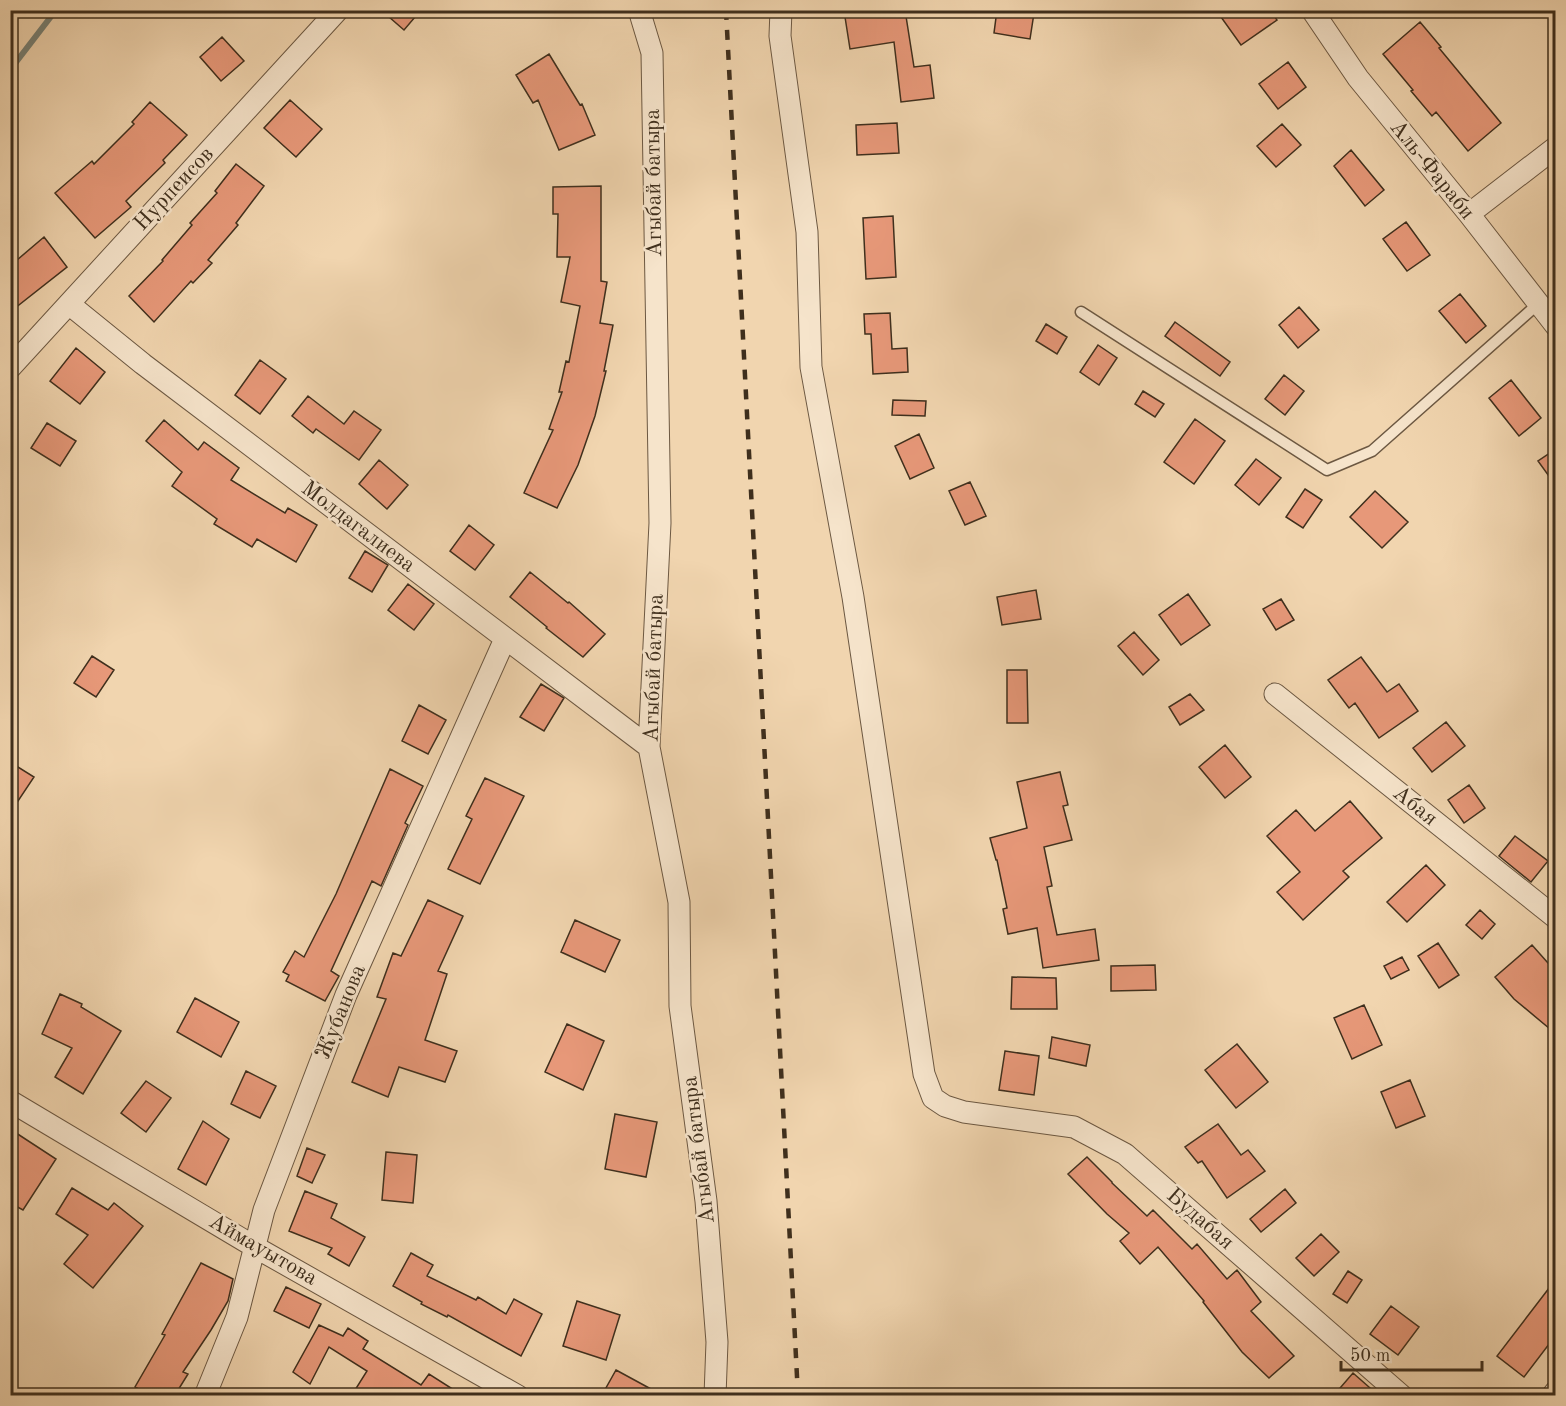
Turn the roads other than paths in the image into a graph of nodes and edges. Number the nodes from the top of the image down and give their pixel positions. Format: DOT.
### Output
graph roads {
  1 [pos="338,10"];
  2 [pos="639,10"];
  3 [pos="781,10"];
  4 [pos="1312,10"];
  5 [pos="1556,147"];
  6 [pos="1469,214"];
  7 [pos="69,304"];
  8 [pos="1538,304"];
  9 [pos="1081,312"];
  10 [pos="1556,326"];
  11 [pos="10,368"];
  12 [pos="505,639"];
  13 [pos="1275,694"];
  14 [pos="649,747"];
  15 [pos="1556,918"];
  16 [pos="10,1101"];
  17 [pos="255,1246"];
  18 [pos="1556,1391"];
  19 [pos="205,1395"];
  20 [pos="518,1395"];
  21 [pos="715,1395"];
  22 [pos="1402,1395"];
  23 [pos="1552,1395"];
  1 -- 7 [label="street, Нурпеисов"];
  2 -- 14 [label="street, Агыбай батыра"];
  3 -- 22 [label="street, Будабая"];
  4 -- 6 [label="street, Аль-Фараби"];
  5 -- 6 [label="street"];
  6 -- 8 [label="street, Аль-Фараби"];
  7 -- 11 [label="street, Нурпеисов"];
  7 -- 12 [label="street, Молдагалиева"];
  8 -- 9 [label="lane"];
  8 -- 10 [label="street, Аль-Фараби"];
  12 -- 14 [label="street, Молдагалиева"];
  12 -- 17 [label="street, Жубанова"];
  13 -- 15 [label="street, Абая"];
  14 -- 21 [label="street, Агыбай батыра"];
  16 -- 17 [label="street, Аймауытова"];
  17 -- 19 [label="street, Жубанова"];
  17 -- 20 [label="street, Аймауытова"];
  18 -- 23 [label="street"];
}
